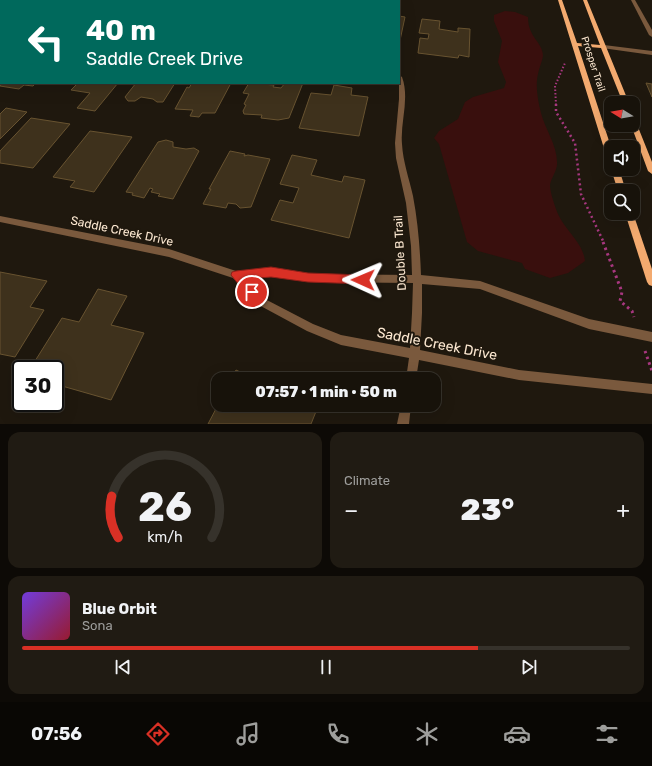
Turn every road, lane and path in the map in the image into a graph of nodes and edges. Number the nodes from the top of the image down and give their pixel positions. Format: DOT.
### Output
graph roads {
  1 [pos="560,0"];
  2 [pos="584,0"];
  3 [pos="633,0"];
  4 [pos="652,35"];
  5 [pos="574,44"];
  6 [pos="604,47"];
  7 [pos="652,53"];
  8 [pos="566,61"];
  9 [pos="400,78"];
  10 [pos="623,96"];
  11 [pos="637,132"];
  12 [pos="605,140"];
  13 [pos="652,171"];
  14 [pos="0,219"];
  15 [pos="631,220"];
  16 [pos="236,275"];
  17 [pos="416,279"];
  18 [pos="652,282"];
  19 [pos="640,335"];
  20 [pos="652,337"];
  21 [pos="414,355"];
  22 [pos="652,371"];
  23 [pos="412,372"];
  24 [pos="652,389"];
  25 [pos="405,412"];
  26 [pos="403,424"];
  1 -- 5 [label="main road, Prosper Trail"];
  2 -- 6 [label="main road, Prosper Trail"];
  3 -- 4 [label="street"];
  5 -- 6 [label="main road"];
  5 -- 12 [label="main road, Prosper Trail"];
  6 -- 7 [label="street"];
  6 -- 10 [label="main road, Prosper Trail"];
  8 -- 19 [label="path"];
  9 -- 17 [label="street, Double B Trail"];
  11 -- 13 [label="main road"];
  14 -- 16 [label="street, Saddle Creek Drive"];
  15 -- 18 [label="main road"];
  16 -- 17 [label="street, Saddle Creek Drive"];
  16 -- 21 [label="street, Saddle Creek Drive"];
  17 -- 19 [label="street, Saddle Creek Drive"];
  17 -- 21 [label="street, Double B Trail"];
  19 -- 20 [label="street, Saddle Creek Drive"];
  19 -- 22 [label="path"];
  21 -- 23 [label="street, Double B Trail"];
  21 -- 24 [label="street, Saddle Creek Drive"];
  25 -- 26 [label="street"];
}
